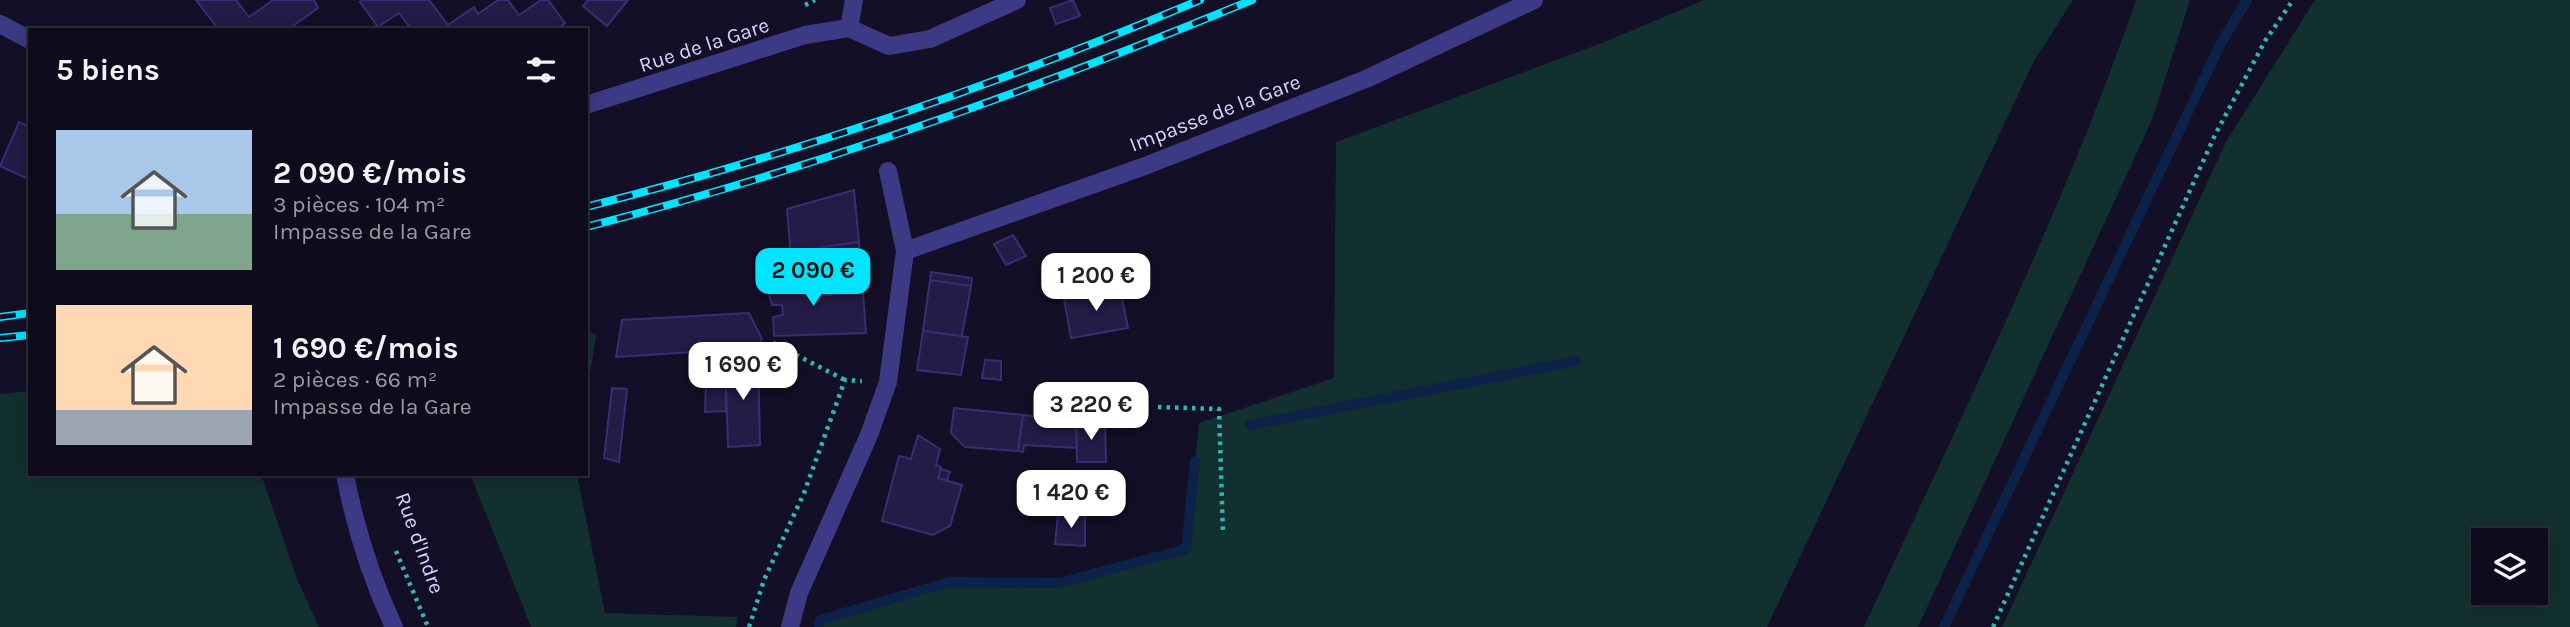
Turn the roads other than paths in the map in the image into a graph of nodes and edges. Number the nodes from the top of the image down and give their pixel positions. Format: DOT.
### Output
graph roads {
  1 [pos="854,0"];
  2 [pos="1017,0"];
  3 [pos="1534,0"];
  4 [pos="0,24"];
  5 [pos="849,27"];
  6 [pos="28,39"];
  7 [pos="588,104"];
  8 [pos="888,171"];
  9 [pos="905,251"];
  10 [pos="345,476"];
  11 [pos="394,627"];
  12 [pos="790,627"];
  1 -- 5 [label="street"];
  2 -- 5 [label="street"];
  3 -- 9 [label="street, Impasse de la Gare"];
  4 -- 6 [label="street"];
  5 -- 7 [label="street, Rue de la Gare"];
  8 -- 9 [label="street"];
  9 -- 12 [label="street"];
  10 -- 11 [label="street"];
}
